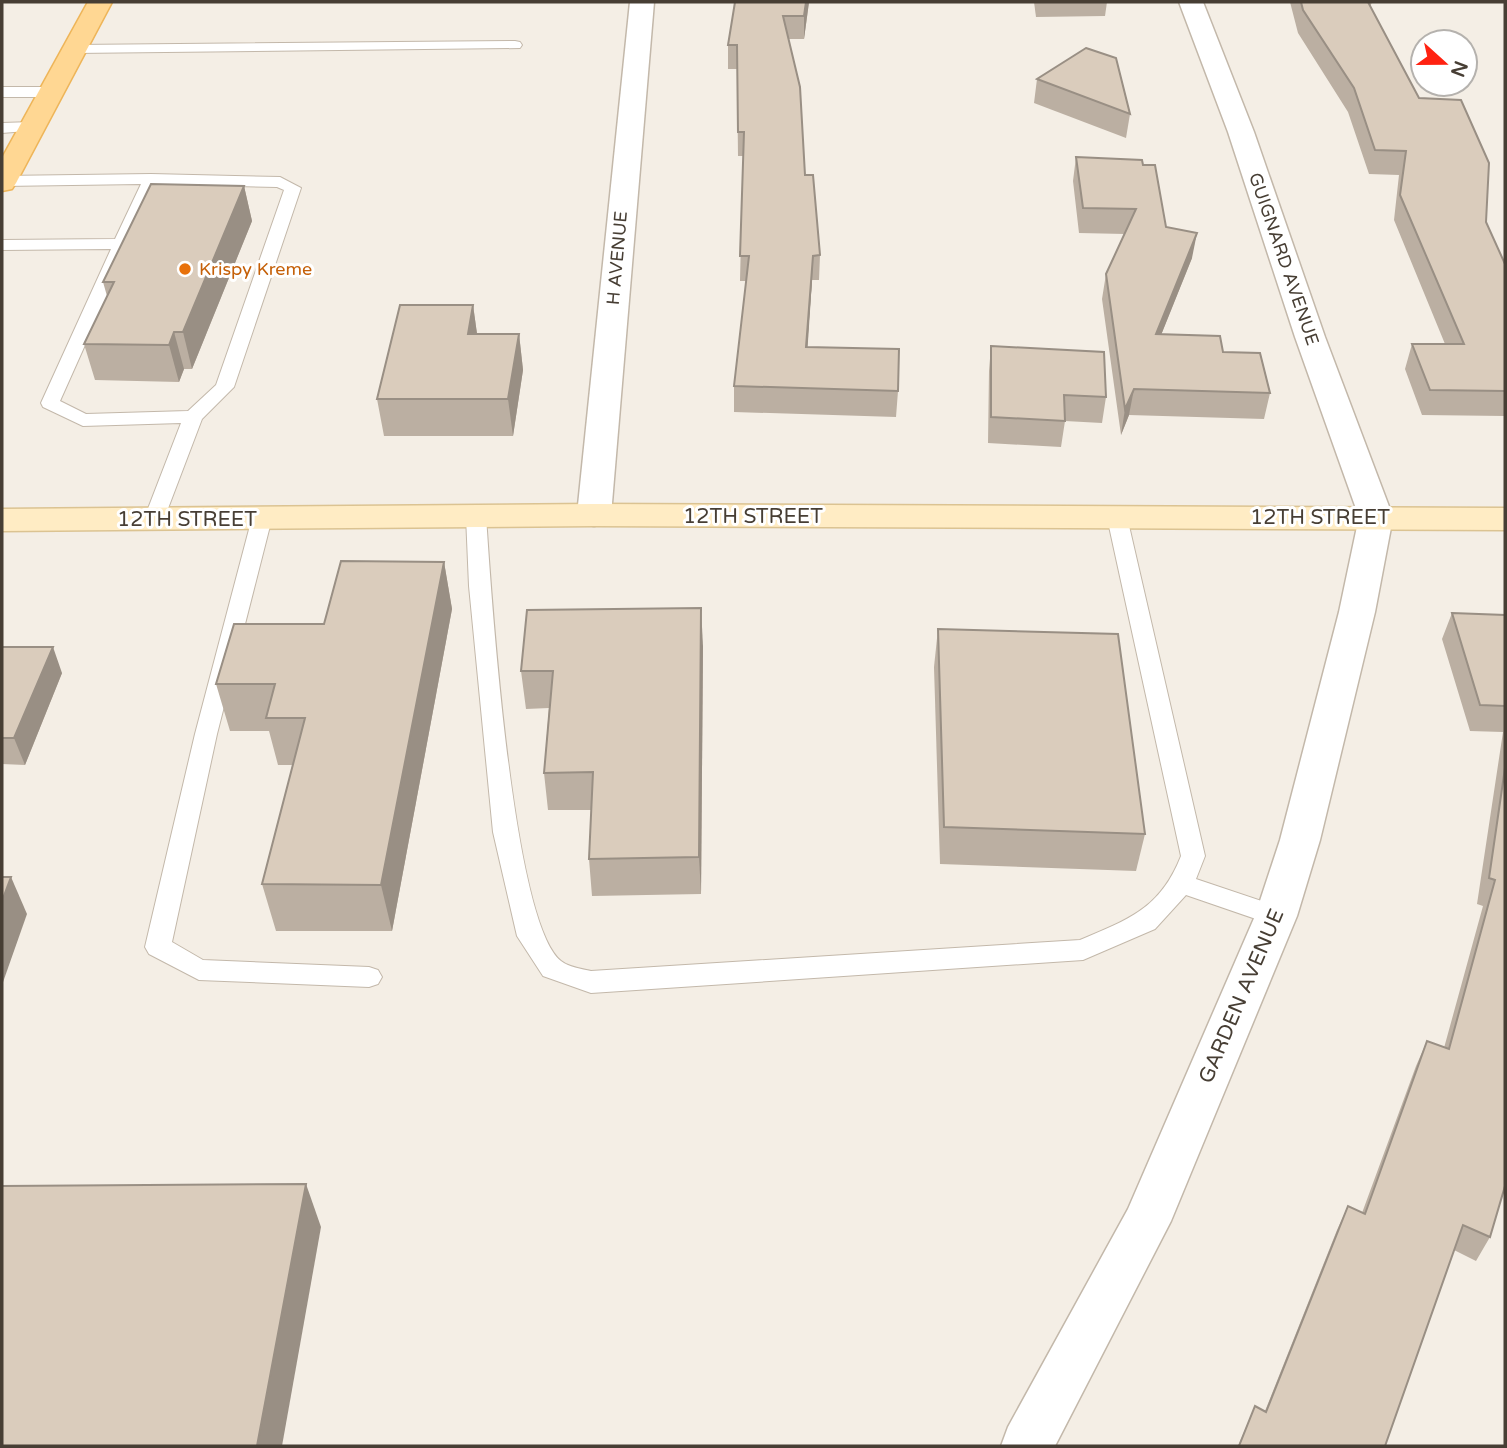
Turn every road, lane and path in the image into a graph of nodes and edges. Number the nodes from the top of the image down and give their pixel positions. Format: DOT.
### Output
graph roads {
  1 [pos="100,2"];
  2 [pos="642,2"];
  3 [pos="1191,2"];
  4 [pos="515,45"];
  5 [pos="75,49"];
  6 [pos="2,92"];
  7 [pos="51,92"];
  8 [pos="32,127"];
  9 [pos="2,128"];
  10 [pos="151,179"];
  11 [pos="2,182"];
  12 [pos="122,244"];
  13 [pos="2,245"];
  14 [pos="193,417"];
  15 [pos="594,515"];
  16 [pos="476,516"];
  17 [pos="1117,517"];
  18 [pos="1376,517"];
  19 [pos="262,518"];
  20 [pos="153,519"];
  21 [pos="1505,519"];
  22 [pos="2,520"];
  23 [pos="1182,884"];
  24 [pos="1276,916"];
  25 [pos="369,977"];
  26 [pos="1027,1446"];
  1 -- 5 [label="main road"];
  2 -- 15 [label="street, H AVENUE"];
  3 -- 18 [label="street, GUIGNARD AVENUE"];
  4 -- 5 [label="lane"];
  5 -- 7 [label="main road"];
  6 -- 7 [label="lane"];
  7 -- 8 [label="main road"];
  8 -- 9 [label="lane"];
  8 -- 11 [label="main road"];
  10 -- 11 [label="lane"];
  10 -- 12 [label="lane"];
  10 -- 14 [label="lane"];
  12 -- 13 [label="lane"];
  12 -- 14 [label="lane"];
  14 -- 20 [label="lane"];
  15 -- 16 [label="main road, 12TH STREET"];
  15 -- 17 [label="main road, 12TH STREET"];
  16 -- 19 [label="main road, 12TH STREET"];
  16 -- 23 [label="lane"];
  17 -- 18 [label="main road, 12TH STREET"];
  17 -- 23 [label="lane"];
  18 -- 21 [label="main road, 12TH STREET"];
  18 -- 24 [label="street, GARDEN AVENUE"];
  19 -- 20 [label="main road, 12TH STREET"];
  19 -- 25 [label="lane"];
  20 -- 22 [label="main road, 12TH STREET"];
  23 -- 24 [label="lane"];
  24 -- 26 [label="street, GARDEN AVENUE"];
}
